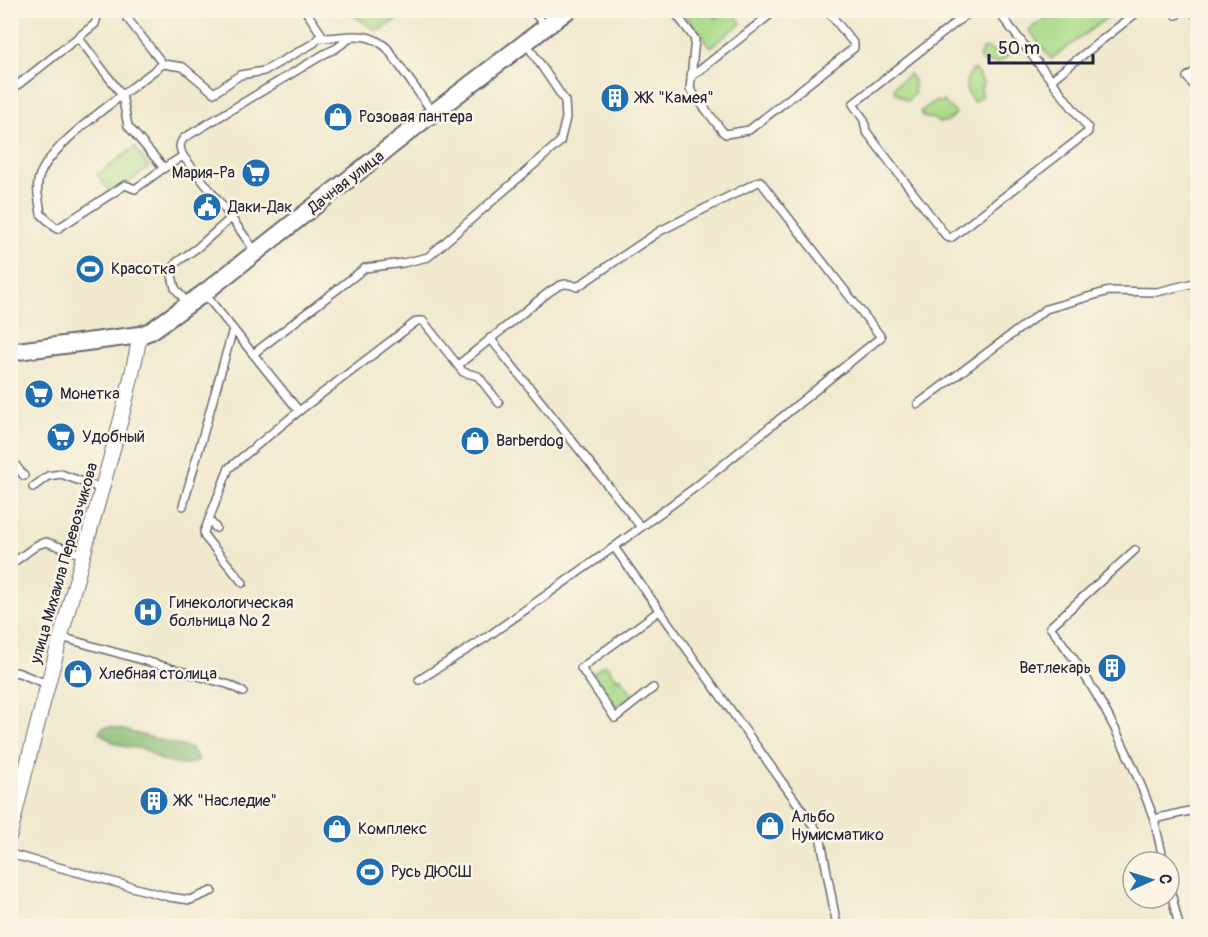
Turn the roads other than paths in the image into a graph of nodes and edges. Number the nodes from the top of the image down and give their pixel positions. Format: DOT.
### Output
graph roads {
  1 [pos="99,10"];
  2 [pos="305,10"];
  3 [pos="532,10"];
  4 [pos="568,10"];
  5 [pos="673,10"];
  6 [pos="776,10"];
  7 [pos="827,10"];
  8 [pos="972,10"];
  9 [pos="997,10"];
  10 [pos="1140,10"];
  11 [pos="1172,10"];
  12 [pos="1181,10"];
  13 [pos="1192,10"];
  14 [pos="127,18"];
  15 [pos="1197,18"];
  16 [pos="546,27"];
  17 [pos="352,37"];
  18 [pos="78,38"];
  19 [pos="324,38"];
  20 [pos="526,42"];
  21 [pos="163,64"];
  22 [pos="1197,69"];
  23 [pos="691,77"];
  24 [pos="1050,80"];
  25 [pos="10,91"];
  26 [pos="1197,91"];
  27 [pos="122,95"];
  28 [pos="433,113"];
  29 [pos="183,156"];
  30 [pos="164,168"];
  31 [pos="231,218"];
  32 [pos="256,252"];
  33 [pos="1197,282"];
  34 [pos="204,293"];
  35 [pos="188,304"];
  36 [pos="233,329"];
  37 [pos="140,335"];
  38 [pos="490,338"];
  39 [pos="10,352"];
  40 [pos="253,354"];
  41 [pos="458,365"];
  42 [pos="499,403"];
  43 [pos="918,404"];
  44 [pos="299,411"];
  45 [pos="10,458"];
  46 [pos="24,476"];
  47 [pos="33,487"];
  48 [pos="102,489"];
  49 [pos="183,506"];
  50 [pos="209,520"];
  51 [pos="641,527"];
  52 [pos="216,528"];
  53 [pos="614,547"];
  54 [pos="1135,550"];
  55 [pos="83,555"];
  56 [pos="10,565"];
  57 [pos="243,583"];
  58 [pos="659,611"];
  59 [pos="61,637"];
  60 [pos="10,671"];
  61 [pos="419,680"];
  62 [pos="47,684"];
  63 [pos="653,688"];
  64 [pos="243,692"];
  65 [pos="14,803"];
  66 [pos="1197,809"];
  67 [pos="1154,819"];
  68 [pos="10,835"];
  69 [pos="1161,850"];
  70 [pos="10,854"];
  71 [pos="212,891"];
  72 [pos="1175,910"];
  73 [pos="837,927"];
  74 [pos="1179,927"];
  1 -- 18 [label="lane"];
  2 -- 19 [label="lane"];
  3 -- 16 [label="lane"];
  4 -- 16 [label="street, Дачная улица"];
  5 -- 23 [label="lane"];
  6 -- 23 [label="lane"];
  7 -- 23 [label="lane"];
  8 -- 24 [label="lane"];
  9 -- 24 [label="lane"];
  10 -- 24 [label="lane"];
  11 -- 12 [label="lane"];
  13 -- 15 [label="lane"];
  14 -- 21 [label="lane"];
  16 -- 20 [label="street, Дачная улица"];
  17 -- 19 [label="lane"];
  17 -- 28 [label="lane"];
  17 -- 29 [label="lane"];
  18 -- 25 [label="lane"];
  18 -- 27 [label="lane"];
  19 -- 21 [label="lane"];
  20 -- 28 [label="street, Дачная улица"];
  20 -- 40 [label="lane"];
  21 -- 27 [label="lane"];
  22 -- 26 [label="lane"];
  27 -- 30 [label="lane"];
  27 -- 30 [label="lane"];
  28 -- 32 [label="street, Дачная улица"];
  29 -- 30 [label="lane"];
  29 -- 31 [label="lane"];
  31 -- 32 [label="lane"];
  31 -- 35 [label="lane"];
  32 -- 34 [label="street, Дачная улица"];
  33 -- 43 [label="lane"];
  34 -- 35 [label="street, Дачная улица"];
  34 -- 36 [label="lane"];
  35 -- 37 [label="street, Дачная улица"];
  36 -- 40 [label="lane"];
  36 -- 49 [label="lane"];
  37 -- 39 [label="street, Дачная улица"];
  37 -- 48 [label="street, улица Михаила Перевозчикова"];
  38 -- 41 [label="lane"];
  38 -- 51 [label="lane"];
  38 -- 51 [label="lane"];
  40 -- 44 [label="lane"];
  41 -- 42 [label="lane"];
  41 -- 44 [label="lane"];
  44 -- 50 [label="lane"];
  45 -- 46 [label="lane"];
  47 -- 48 [label="lane"];
  48 -- 55 [label="street, улица Михаила Перевозчикова"];
  50 -- 52 [label="lane"];
  50 -- 57 [label="lane"];
  51 -- 53 [label="lane"];
  53 -- 58 [label="lane"];
  53 -- 61 [label="lane"];
  54 -- 67 [label="lane"];
  55 -- 56 [label="lane"];
  55 -- 59 [label="street, улица Михаила Перевозчикова"];
  58 -- 63 [label="lane"];
  58 -- 73 [label="lane"];
  59 -- 62 [label="street, улица Михаила Перевозчикова"];
  59 -- 64 [label="lane"];
  60 -- 62 [label="lane"];
  62 -- 65 [label="street, улица Михаила Перевозчикова"];
  65 -- 68 [label="street, улица Михаила Перевозчикова"];
  66 -- 67 [label="lane"];
  67 -- 69 [label="lane"];
  70 -- 71 [label="lane"];
  72 -- 74 [label="lane"];
}
